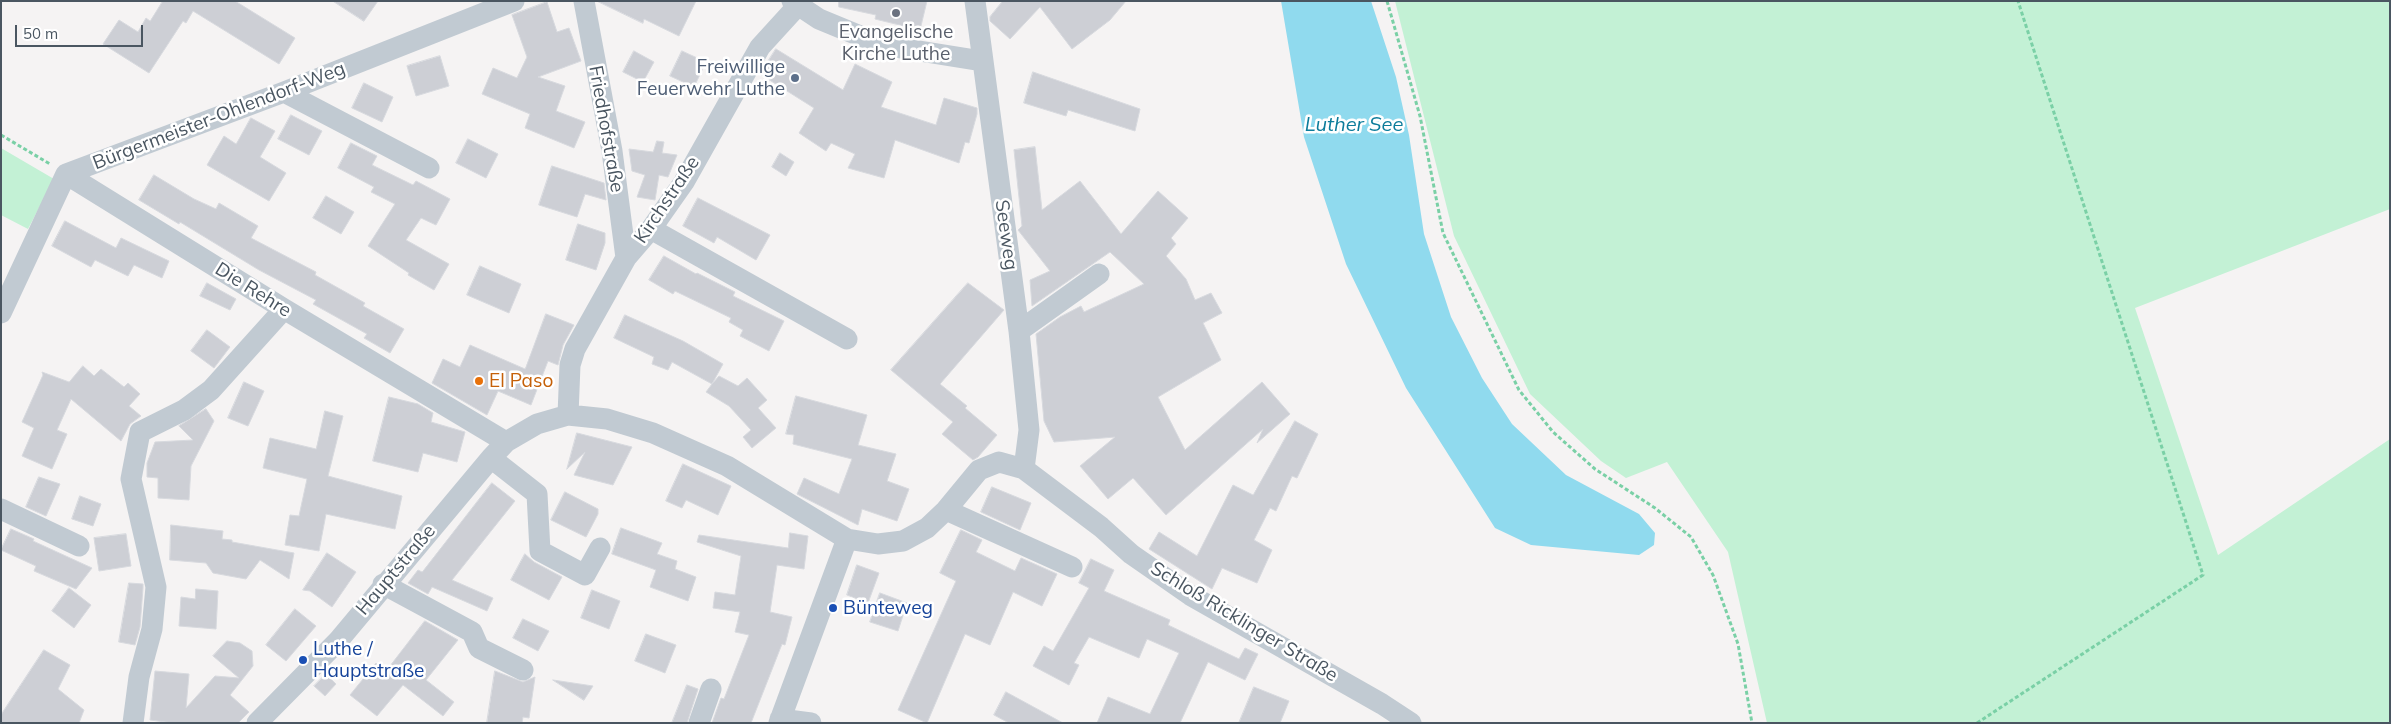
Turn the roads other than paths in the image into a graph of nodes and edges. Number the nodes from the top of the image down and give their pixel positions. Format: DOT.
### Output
graph roads {
  1 [pos="514,1"];
  2 [pos="584,1"];
  3 [pos="975,1"];
  4 [pos="798,3"];
  5 [pos="982,61"];
  6 [pos="284,92"];
  7 [pos="428,168"];
  8 [pos="66,174"];
  9 [pos="652,229"];
  10 [pos="626,258"];
  11 [pos="1099,274"];
  12 [pos="284,309"];
  13 [pos="1,312"];
  14 [pos="1019,331"];
  15 [pos="847,339"];
  16 [pos="568,415"];
  17 [pos="506,442"];
  18 [pos="491,458"];
  19 [pos="1024,468"];
  20 [pos="1,509"];
  21 [pos="946,510"];
  22 [pos="847,540"];
  23 [pos="79,546"];
  24 [pos="600,548"];
  25 [pos="1072,567"];
  26 [pos="383,584"];
  27 [pos="523,670"];
  28 [pos="711,689"];
  29 [pos="779,721"];
  30 [pos="133,723"];
  31 [pos="257,723"];
  32 [pos="699,723"];
  33 [pos="810,723"];
  34 [pos="1411,723"];
  1 -- 6 [label="street, Bürgermeister-Ohlendorf-Weg"];
  2 -- 10 [label="street, Friedhofstraße"];
  3 -- 5 [label="street, Seeweg"];
  4 -- 5 [label="street"];
  4 -- 9 [label="street, Kirchstraße"];
  5 -- 14 [label="street, Seeweg"];
  6 -- 7 [label="street"];
  6 -- 8 [label="street, Bürgermeister-Ohlendorf-Weg"];
  8 -- 12 [label="street, Die Rehre"];
  8 -- 13 [label="street"];
  9 -- 10 [label="street, Kirchstraße"];
  9 -- 15 [label="street"];
  10 -- 16 [label="street, Kirchstraße"];
  11 -- 14 [label="street"];
  12 -- 17 [label="street, Die Rehre"];
  12 -- 30 [label="street"];
  14 -- 19 [label="street, Seeweg"];
  16 -- 17 [label="street, Schloß Ricklinger Straße"];
  16 -- 22 [label="street, Schloß Ricklinger Straße"];
  17 -- 18 [label="street, Hauptstraße"];
  18 -- 24 [label="street"];
  18 -- 26 [label="street, Hauptstraße"];
  19 -- 21 [label="street, Schloß Ricklinger Straße"];
  19 -- 34 [label="street, Schloß Ricklinger Straße"];
  20 -- 23 [label="street"];
  21 -- 22 [label="street, Schloß Ricklinger Straße"];
  21 -- 25 [label="street"];
  22 -- 29 [label="street"];
  26 -- 27 [label="street"];
  26 -- 31 [label="street, Hauptstraße"];
  28 -- 32 [label="street"];
  29 -- 33 [label="street"];
}
